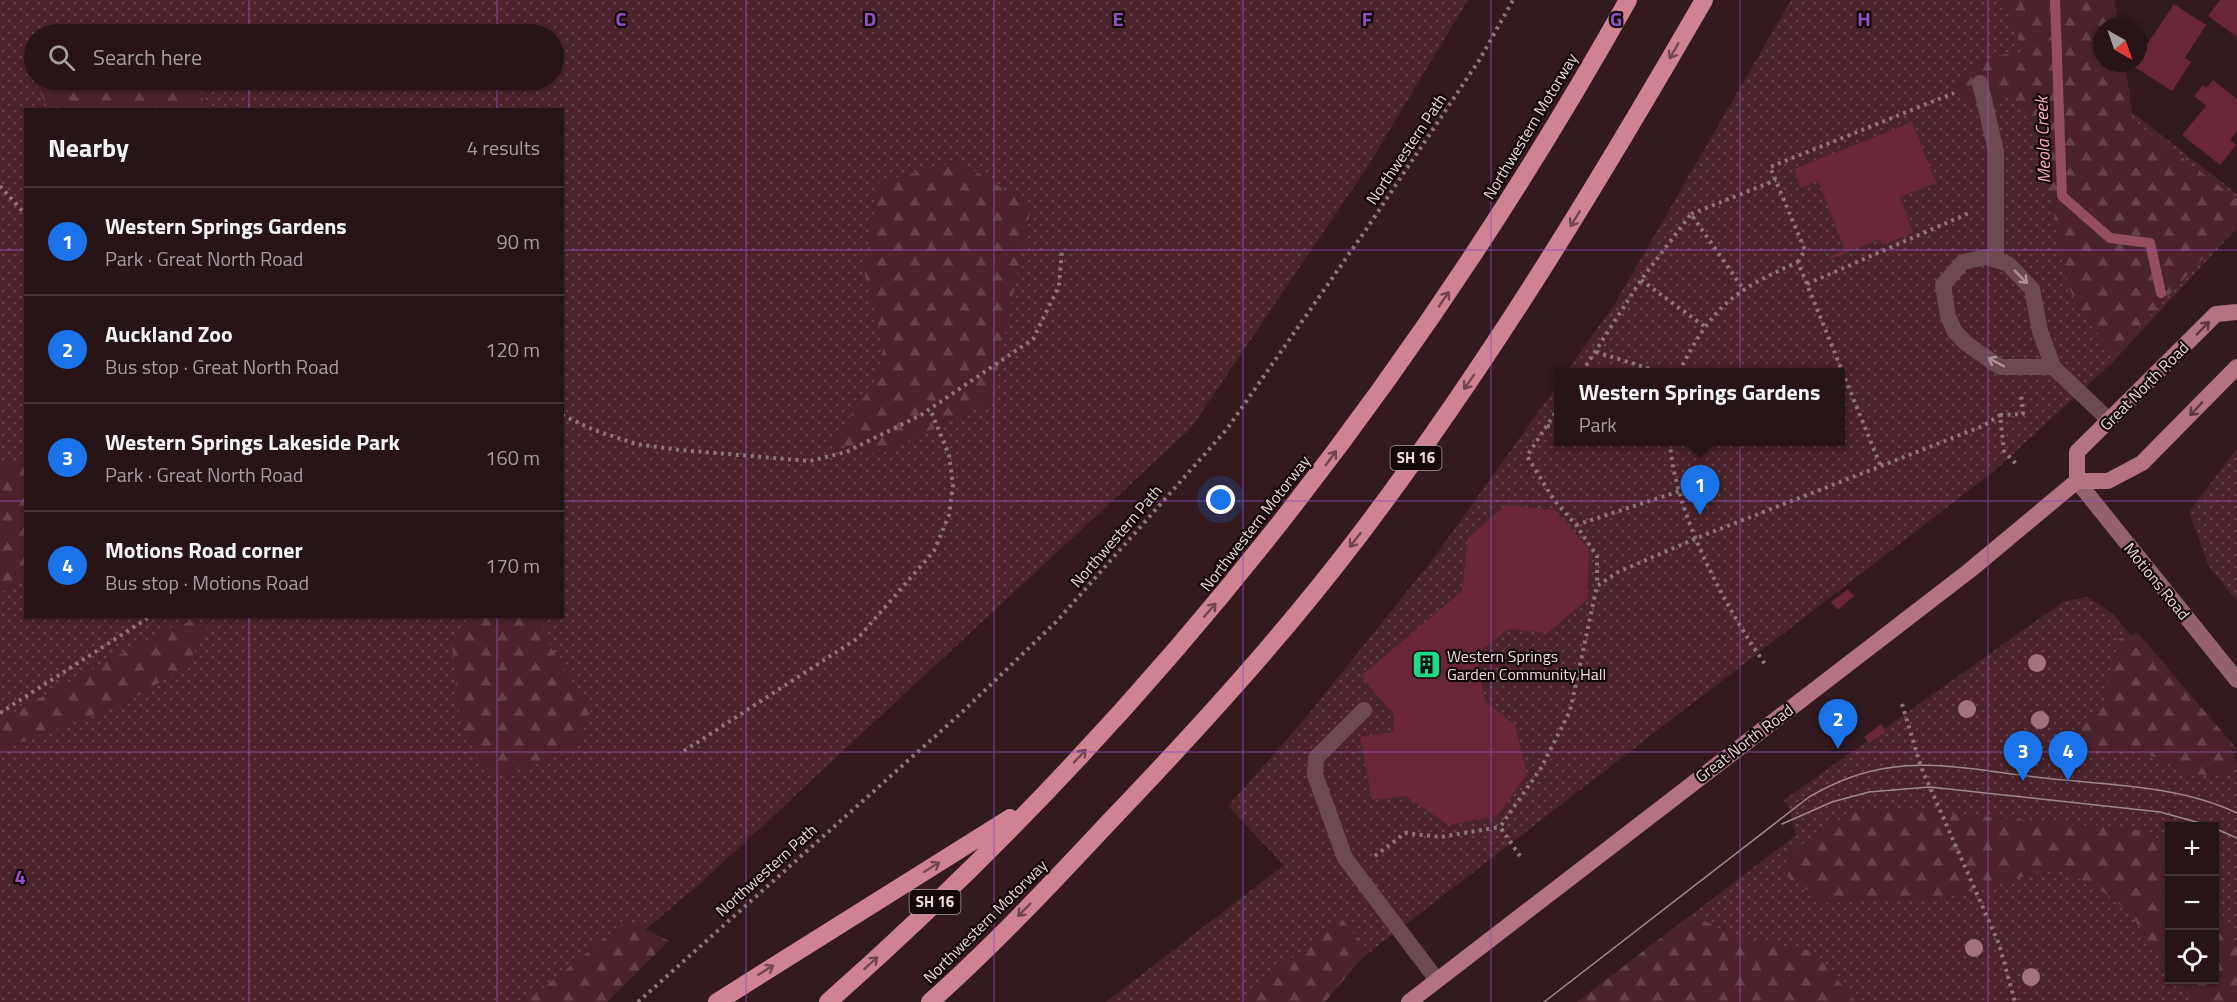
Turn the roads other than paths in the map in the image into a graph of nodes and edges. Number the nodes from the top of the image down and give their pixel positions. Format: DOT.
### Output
graph roads {
  1 [pos="1628,0"];
  2 [pos="1704,0"];
  3 [pos="1980,83"];
  4 [pos="1996,260"];
  5 [pos="2237,312"];
  6 [pos="2053,367"];
  7 [pos="2237,368"];
  8 [pos="2110,421"];
  9 [pos="2077,481"];
  10 [pos="2237,680"];
  11 [pos="1364,710"];
  12 [pos="1041,799"];
  13 [pos="1437,980"];
  14 [pos="717,1002"];
  15 [pos="828,1002"];
  16 [pos="930,1002"];
  17 [pos="1409,1002"];
  12 -- 1 [label="highway, Northwestern Motorway / SH 16, one-way"];
  2 -- 16 [label="highway, Northwestern Motorway / SH 16, one-way"];
  3 -- 4 [label="lane"];
  4 -- 6 [label="lane, one-way"];
  6 -- 4 [label="lane, one-way"];
  8 -- 5 [label="main road, Great North Road, one-way"];
  6 -- 8 [label="lane"];
  7 -- 9 [label="main road, one-way"];
  8 -- 9 [label="main road, Great North Road"];
  9 -- 10 [label="main road, Motions Road"];
  9 -- 13 [label="main road, Great North Road"];
  11 -- 13 [label="lane"];
  14 -- 12 [label="highway, one-way"];
  15 -- 12 [label="highway, Northwestern Motorway / SH 16, one-way"];
  13 -- 17 [label="main road, Great North Road"];
}
